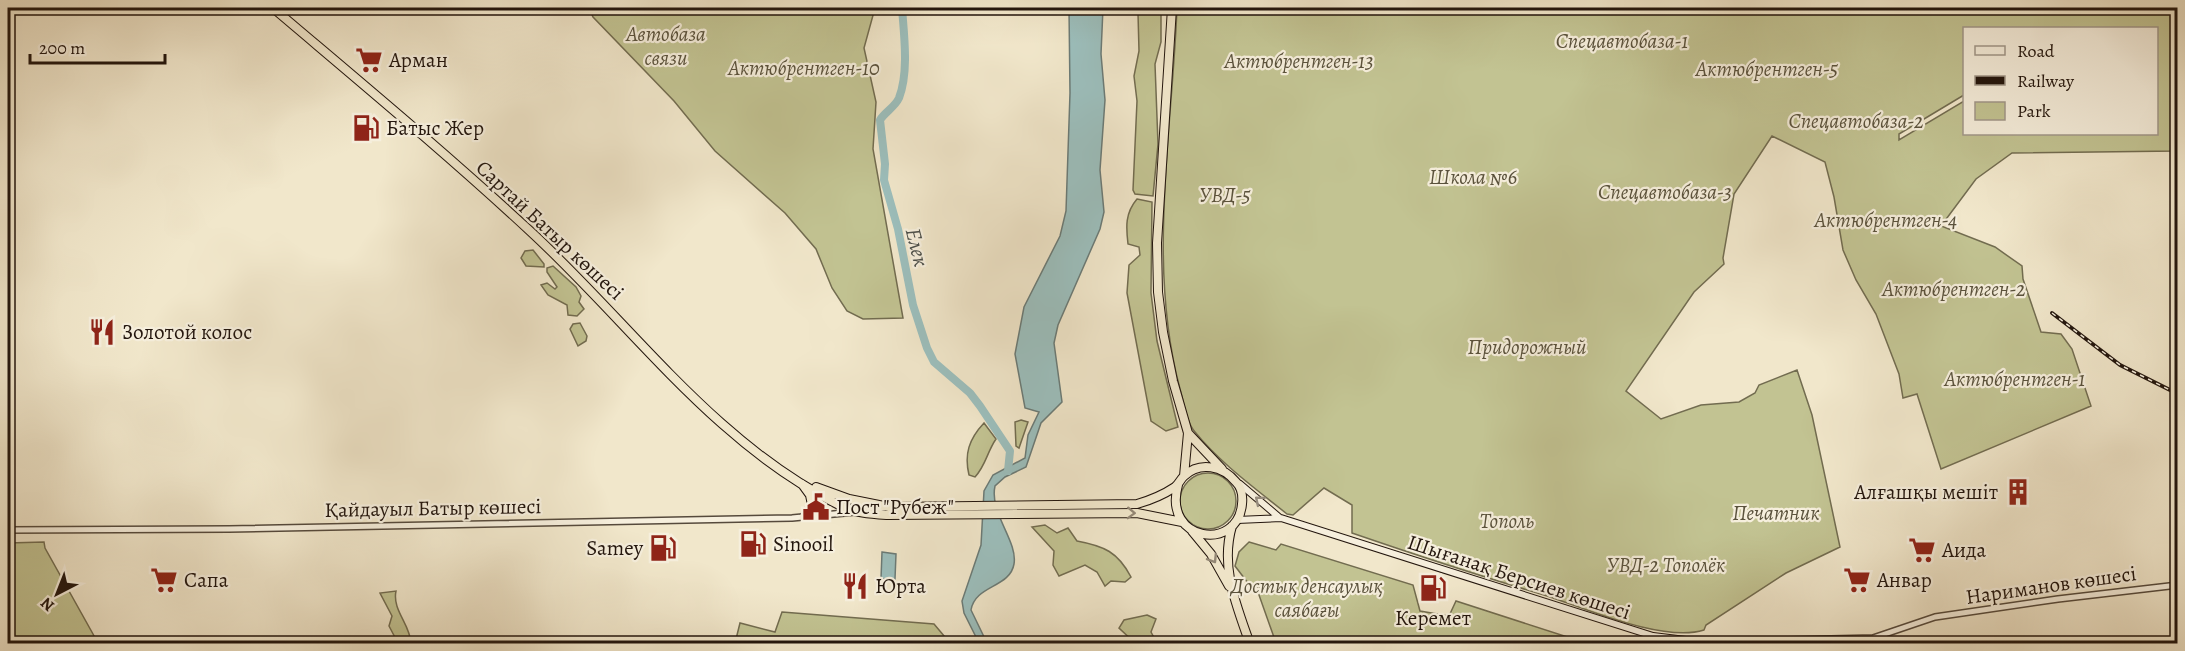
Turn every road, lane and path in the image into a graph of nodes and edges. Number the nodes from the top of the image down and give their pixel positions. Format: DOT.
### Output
graph roads {
  1 [pos="273,8"];
  2 [pos="1172,8"];
  3 [pos="1188,433"];
  4 [pos="1223,470"];
  5 [pos="1184,476"];
  6 [pos="799,481"];
  7 [pos="1237,483"];
  8 [pos="1178,485"];
  9 [pos="889,507"];
  10 [pos="1080,509"];
  11 [pos="944,511"];
  12 [pos="858,512"];
  13 [pos="804,517"];
  14 [pos="1281,518"];
  15 [pos="1182,522"];
  16 [pos="1234,523"];
  17 [pos="8,530"];
  18 [pos="1192,531"];
  19 [pos="2178,585"];
  20 [pos="1231,589"];
  21 [pos="1929,620"];
  22 [pos="1749,642"];
  23 [pos="1250,644"];
  1 -- 6 [label="highway, Сартай Батыр көшесі"];
  2 -- 3 [label="highway"];
  3 -- 4 [label="highway"];
  3 -- 5 [label="highway"];
  4 -- 5 [label="highway"];
  4 -- 7 [label="highway"];
  5 -- 8 [label="highway"];
  6 -- 9 [label="highway"];
  6 -- 12 [label="highway"];
  6 -- 13 [label="highway"];
  14 -- 7 [label="main road, one-way"];
  7 -- 16 [label="highway"];
  8 -- 10 [label="highway"];
  8 -- 15 [label="highway"];
  9 -- 11 [label="highway"];
  9 -- 12 [label="street, Қайдауыл Батыр көшесі"];
  10 -- 11 [label="highway"];
  10 -- 15 [label="highway, one-way"];
  11 -- 12 [label="highway"];
  12 -- 13 [label="street, Қайдауыл Батыр көшесі"];
  13 -- 17 [label="street, Қайдауыл Батыр көшесі"];
  14 -- 16 [label="main road"];
  14 -- 22 [label="main road, Шығанақ Берсиев көшесі"];
  15 -- 18 [label="highway"];
  16 -- 18 [label="highway"];
  16 -- 20 [label="highway"];
  18 -- 20 [label="highway, one-way"];
  19 -- 21 [label="street, Нариманов көшесі"];
  20 -- 23 [label="highway"];
  21 -- 22 [label="street, Шығанақ Берсиев көшесі"];
}
